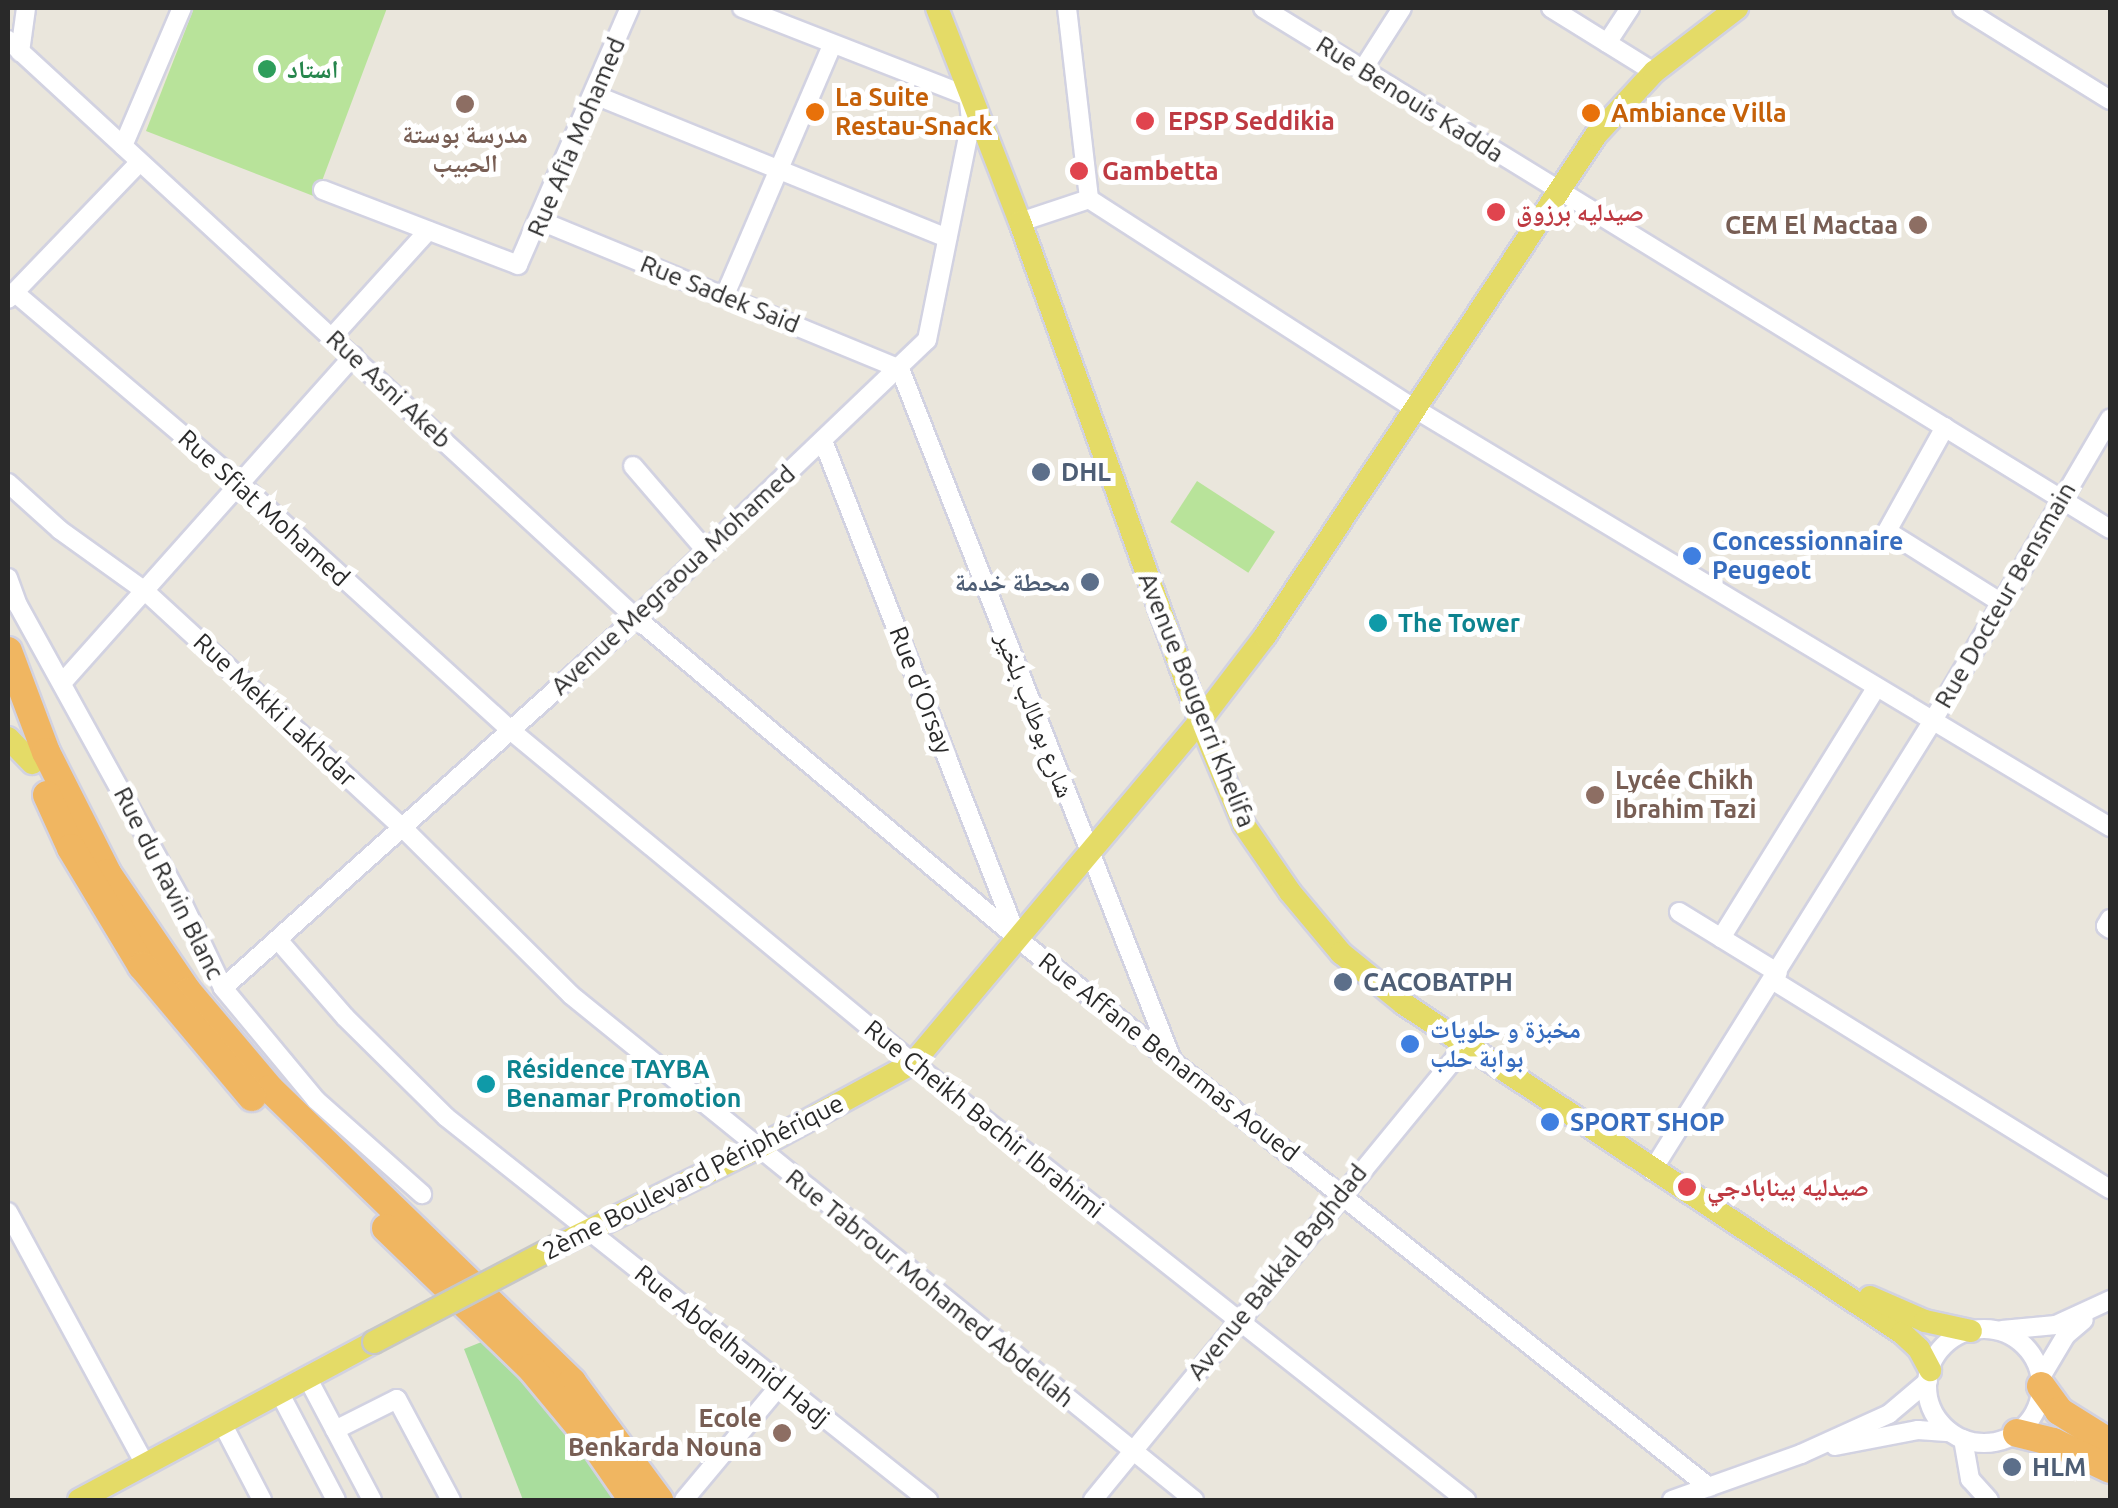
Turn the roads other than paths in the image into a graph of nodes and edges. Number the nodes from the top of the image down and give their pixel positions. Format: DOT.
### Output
graph roads {
  1 [pos="26,8"];
  2 [pos="182,8"];
  3 [pos="630,8"];
  4 [pos="742,8"];
  5 [pos="784,8"];
  6 [pos="937,8"];
  7 [pos="1067,8"];
  8 [pos="1263,8"];
  9 [pos="1402,8"];
  10 [pos="1551,8"];
  11 [pos="1630,8"];
  12 [pos="1736,8"];
  13 [pos="1962,8"];
  14 [pos="793,28"];
  15 [pos="1607,43"];
  16 [pos="832,45"];
  17 [pos="14,46"];
  18 [pos="1363,70"];
  19 [pos="1654,72"];
  20 [pos="968,91"];
  21 [pos="595,95"];
  22 [pos="2110,100"];
  23 [pos="123,146"];
  24 [pos="138,164"];
  25 [pos="778,172"];
  26 [pos="323,190"];
  27 [pos="1558,192"];
  28 [pos="1089,200"];
  29 [pos="541,221"];
  30 [pos="1020,222"];
  31 [pos="428,232"];
  32 [pos="947,238"];
  33 [pos="11,296"];
  34 [pos="726,296"];
  35 [pos="333,336"];
  36 [pos="353,356"];
  37 [pos="900,369"];
  38 [pos="1417,410"];
  39 [pos="2110,418"];
  40 [pos="1945,427"];
  41 [pos="823,440"];
  42 [pos="633,466"];
  43 [pos="8,483"];
  44 [pos="239,483"];
  45 [pos="2060,497"];
  46 [pos="2110,529"];
  47 [pos="707,552"];
  48 [pos="8,578"];
  49 [pos="145,591"];
  50 [pos="2002,602"];
  51 [pos="636,618"];
  52 [pos="8,650"];
  53 [pos="62,682"];
  54 [pos="1876,688"];
  55 [pos="8,702"];
  56 [pos="1200,722"];
  57 [pos="1932,722"];
  58 [pos="508,729"];
  59 [pos="8,738"];
  60 [pos="32,763"];
  61 [pos="2110,827"];
  62 [pos="404,828"];
  63 [pos="1088,852"];
  64 [pos="1679,912"];
  65 [pos="1721,938"];
  66 [pos="1018,939"];
  67 [pos="279,941"];
  68 [pos="1776,977"];
  69 [pos="223,988"];
  70 [pos="1465,1046"];
  71 [pos="1172,1060"];
  72 [pos="914,1064"];
  73 [pos="757,1148"];
  74 [pos="1652,1171"];
  75 [pos="2110,1189"];
  76 [pos="1341,1192"];
  77 [pos="422,1194"];
  78 [pos="8,1212"];
  79 [pos="588,1231"];
  80 [pos="1810,1268"];
  81 [pos="2107,1302"];
  82 [pos="1236,1322"];
  83 [pos="1980,1330"];
  84 [pos="1928,1376"];
  85 [pos="307,1378"];
  86 [pos="2041,1381"];
  87 [pos="780,1385"];
  88 [pos="279,1392"];
  89 [pos="222,1423"];
  90 [pos="335,1430"];
  91 [pos="2017,1433"];
  92 [pos="1957,1436"];
  93 [pos="2110,1443"];
  94 [pos="1132,1451"];
  95 [pos="1801,1454"];
  96 [pos="146,1464"];
  97 [pos="2110,1469"];
  98 [pos="1709,1487"];
  99 [pos="79,1500"];
  100 [pos="262,1500"];
  101 [pos="336,1500"];
  102 [pos="372,1500"];
  103 [pos="452,1500"];
  104 [pos="634,1500"];
  105 [pos="659,1500"];
  106 [pos="684,1500"];
  107 [pos="928,1500"];
  108 [pos="1093,1500"];
  109 [pos="1194,1500"];
  110 [pos="1466,1500"];
  111 [pos="1672,1500"];
  112 [pos="1989,1500"];
  1 -- 17 [label="street"];
  2 -- 23 [label="street"];
  3 -- 21 [label="street, Rue Afia Mohamed"];
  4 -- 14 [label="street"];
  5 -- 14 [label="street"];
  6 -- 20 [label="main road, Avenue Bougerri Khelifa"];
  7 -- 28 [label="street"];
  8 -- 18 [label="street, Rue Benouis Kadda"];
  9 -- 18 [label="street"];
  10 -- 15 [label="street"];
  11 -- 15 [label="street"];
  12 -- 19 [label="main road, 2ème Boulevard Périphérique"];
  13 -- 22 [label="street"];
  14 -- 16 [label="street"];
  15 -- 19 [label="street"];
  16 -- 20 [label="street"];
  16 -- 25 [label="street"];
  17 -- 23 [label="street, Rue Asni Akeb"];
  18 -- 27 [label="street, Rue Benouis Kadda"];
  19 -- 27 [label="main road, 2ème Boulevard Périphérique"];
  20 -- 30 [label="main road, Avenue Bougerri Khelifa"];
  20 -- 32 [label="street, Avenue Megraoua Mohamed"];
  21 -- 25 [label="street"];
  21 -- 29 [label="street, Rue Afia Mohamed"];
  23 -- 24 [label="street, Rue Asni Akeb"];
  24 -- 33 [label="street"];
  24 -- 35 [label="street, Rue Asni Akeb"];
  25 -- 32 [label="street"];
  25 -- 34 [label="street"];
  26 -- 31 [label="street"];
  27 -- 38 [label="main road, 2ème Boulevard Périphérique"];
  27 -- 40 [label="street, Rue Benouis Kadda"];
  28 -- 30 [label="street"];
  28 -- 38 [label="street"];
  29 -- 31 [label="street, Rue Afia Mohamed"];
  29 -- 34 [label="street, Rue Sadek Said"];
  30 -- 56 [label="main road, Avenue Bougerri Khelifa"];
  31 -- 35 [label="street"];
  32 -- 37 [label="street, Avenue Megraoua Mohamed"];
  33 -- 44 [label="street, Rue Sfiat Mohamed"];
  34 -- 37 [label="street, Rue Sadek Said"];
  35 -- 36 [label="street, Rue Asni Akeb"];
  36 -- 44 [label="street"];
  36 -- 51 [label="street, Rue Asni Akeb"];
  37 -- 41 [label="street, Avenue Megraoua Mohamed"];
  37 -- 63 [label="street, شارع بوطالب بلخير"];
  38 -- 54 [label="street"];
  38 -- 56 [label="main road, 2ème Boulevard Périphérique"];
  39 -- 45 [label="street, Rue Docteur Bensmain"];
  40 -- 45 [label="street, Rue Benouis Kadda"];
  40 -- 50 [label="street"];
  41 -- 47 [label="street, Avenue Megraoua Mohamed"];
  41 -- 66 [label="street, Rue d'Orsay"];
  42 -- 47 [label="street"];
  43 -- 49 [label="street, Rue Mekki Lakhdar"];
  44 -- 49 [label="street"];
  44 -- 58 [label="street, Rue Sfiat Mohamed"];
  45 -- 46 [label="street, Rue Benouis Kadda"];
  45 -- 50 [label="street, Rue Docteur Bensmain"];
  47 -- 51 [label="street, Avenue Megraoua Mohamed"];
  48 -- 53 [label="street, Rue du Ravin Blanc"];
  49 -- 53 [label="street"];
  49 -- 62 [label="street, Rue Mekki Lakhdar"];
  50 -- 57 [label="street, Rue Docteur Bensmain"];
  51 -- 58 [label="street, Avenue Megraoua Mohamed"];
  51 -- 66 [label="street, Rue Affane Benarmas Aoued"];
  52 -- 105 [label="highway"];
  53 -- 69 [label="street, Rue du Ravin Blanc"];
  54 -- 57 [label="street"];
  54 -- 65 [label="street"];
  55 -- 60 [label="highway"];
  56 -- 63 [label="main road, 2ème Boulevard Périphérique"];
  56 -- 70 [label="main road, Avenue Bougerri Khelifa"];
  57 -- 61 [label="street"];
  57 -- 68 [label="street, Rue Docteur Bensmain"];
  58 -- 62 [label="street, Avenue Megraoua Mohamed"];
  58 -- 72 [label="street, Rue Cheikh Bachir Ibrahimi"];
  59 -- 60 [label="main road"];
  60 -- 104 [label="highway"];
  62 -- 67 [label="street, Avenue Megraoua Mohamed"];
  62 -- 73 [label="street, Rue Tabrour Mohamed Abdellah"];
  63 -- 66 [label="main road, 2ème Boulevard Périphérique"];
  63 -- 71 [label="street, شارع بوطالب بلخير"];
  64 -- 65 [label="street"];
  65 -- 68 [label="street"];
  66 -- 71 [label="street, Rue Affane Benarmas Aoued"];
  66 -- 72 [label="main road, 2ème Boulevard Périphérique"];
  67 -- 69 [label="street, Avenue Megraoua Mohamed"];
  67 -- 79 [label="street, Rue Abdelhamid Hadj"];
  68 -- 74 [label="street, Rue Docteur Bensmain"];
  68 -- 75 [label="street"];
  69 -- 77 [label="street, Rue du Ravin Blanc"];
  70 -- 74 [label="main road, Avenue Bougerri Khelifa"];
  70 -- 76 [label="street, Avenue Bakkal Baghdad"];
  71 -- 76 [label="street, Rue Affane Benarmas Aoued"];
  72 -- 73 [label="main road, 2ème Boulevard Périphérique"];
  72 -- 82 [label="street, Rue Cheikh Bachir Ibrahimi"];
  73 -- 79 [label="main road, 2ème Boulevard Périphérique"];
  73 -- 94 [label="street, Rue Tabrour Mohamed Abdellah"];
  74 -- 80 [label="main road, Avenue Bougerri Khelifa"];
  76 -- 82 [label="street, Avenue Bakkal Baghdad"];
  76 -- 98 [label="street, Rue Affane Benarmas Aoued"];
  78 -- 96 [label="street"];
  79 -- 85 [label="main road, 2ème Boulevard Périphérique, bridge"];
  79 -- 87 [label="street, Rue Abdelhamid Hadj"];
  80 -- 83 [label="main road, Avenue Bougerri Khelifa"];
  80 -- 84 [label="main road, Avenue Bougerri Khelifa"];
  81 -- 83 [label="street"];
  81 -- 86 [label="street"];
  82 -- 94 [label="street, Avenue Bakkal Baghdad"];
  82 -- 110 [label="street, Rue Cheikh Bachir Ibrahimi"];
  83 -- 84 [label="street"];
  83 -- 86 [label="street"];
  84 -- 92 [label="street"];
  84 -- 95 [label="street"];
  85 -- 88 [label="main road, 2ème Boulevard Périphérique"];
  85 -- 90 [label="street"];
  86 -- 91 [label="street"];
  86 -- 93 [label="highway"];
  87 -- 106 [label="street"];
  87 -- 107 [label="street, Rue Abdelhamid Hadj"];
  88 -- 89 [label="main road, 2ème Boulevard Périphérique"];
  88 -- 101 [label="street"];
  89 -- 96 [label="main road, 2ème Boulevard Périphérique"];
  89 -- 100 [label="street"];
  90 -- 102 [label="street"];
  90 -- 103 [label="street"];
  91 -- 92 [label="street"];
  91 -- 97 [label="highway"];
  92 -- 95 [label="street"];
  92 -- 112 [label="street"];
  94 -- 108 [label="street, Avenue Bakkal Baghdad"];
  94 -- 109 [label="street, Rue Tabrour Mohamed Abdellah"];
  95 -- 98 [label="street"];
  96 -- 99 [label="main road, 2ème Boulevard Périphérique"];
  98 -- 111 [label="street"];
}
